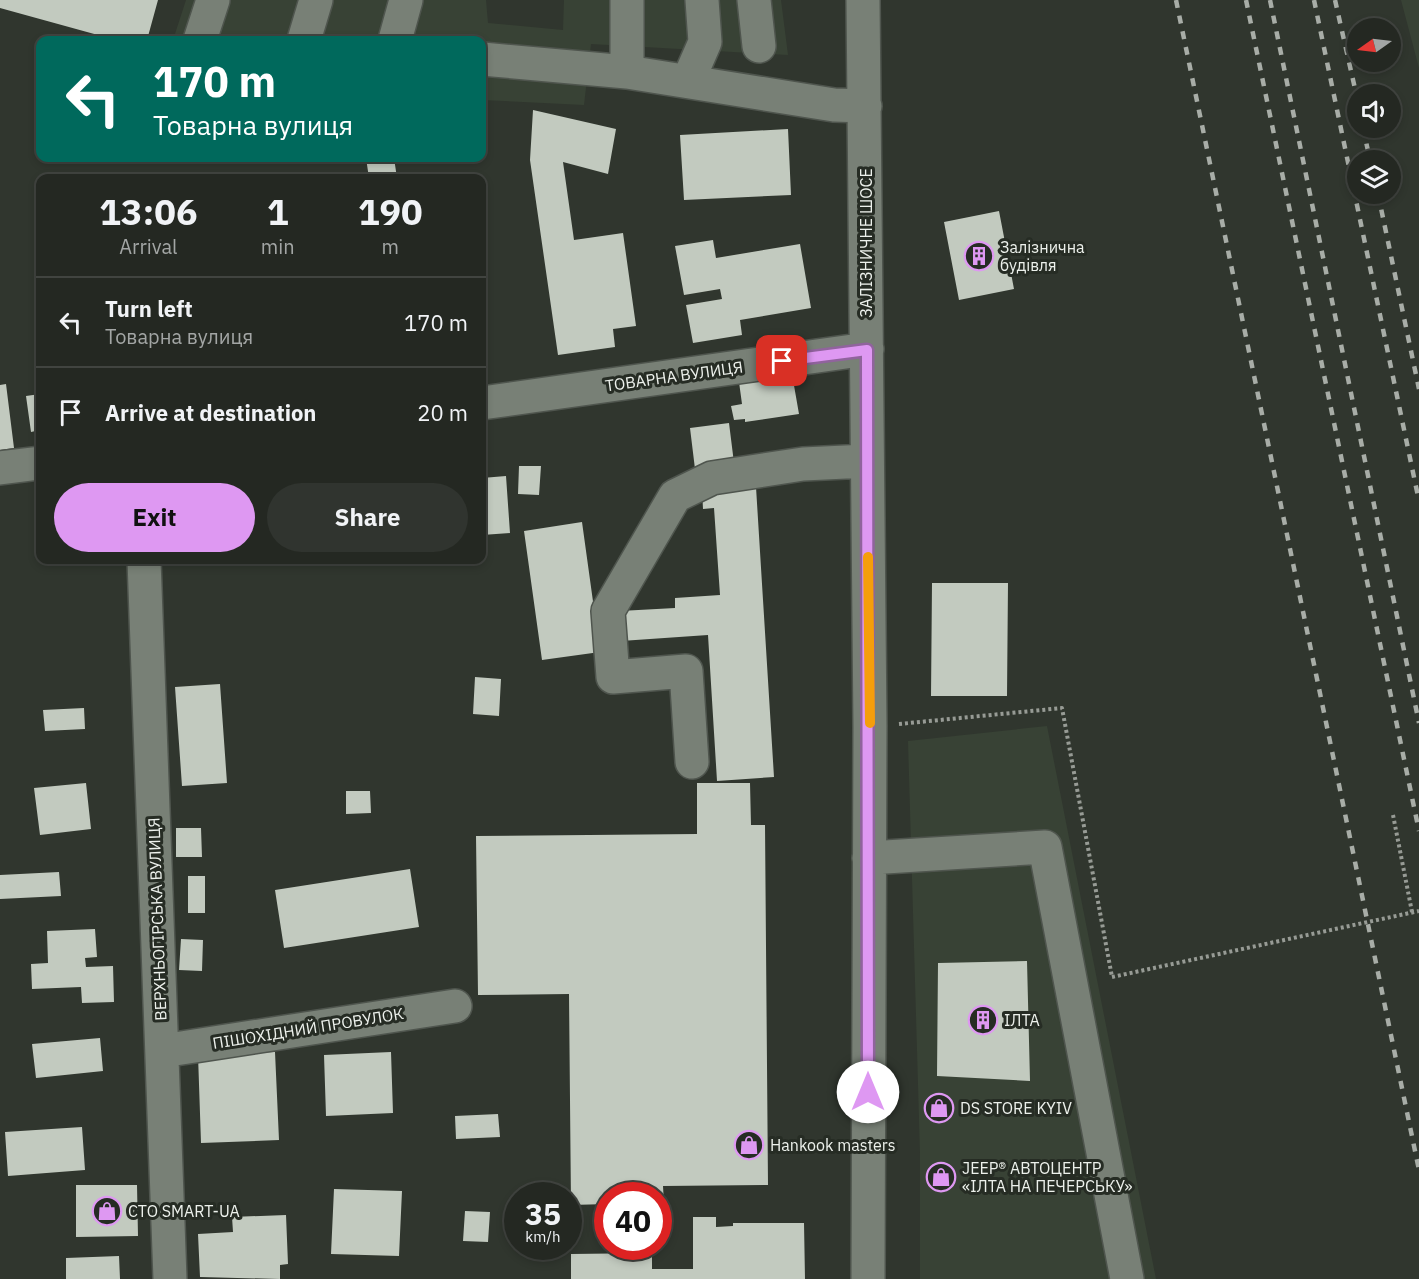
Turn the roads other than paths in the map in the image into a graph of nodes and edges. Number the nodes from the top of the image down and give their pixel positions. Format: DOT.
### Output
graph roads {
  1 [pos="213,0"];
  2 [pos="316,0"];
  3 [pos="406,0"];
  4 [pos="627,0"];
  5 [pos="702,0"];
  6 [pos="754,0"];
  7 [pos="862,0"];
  8 [pos="201,36"];
  9 [pos="305,36"];
  10 [pos="396,36"];
  11 [pos="759,46"];
  12 [pos="486,59"];
  13 [pos="627,72"];
  14 [pos="688,81"];
  15 [pos="866,106"];
  16 [pos="867,350"];
  17 [pos="486,402"];
  18 [pos="867,460"];
  19 [pos="36,464"];
  20 [pos="0,468"];
  21 [pos="144,564"];
  22 [pos="692,762"];
  23 [pos="869,858"];
  24 [pos="455,1006"];
  25 [pos="162,1051"];
  26 [pos="170,1279"];
  27 [pos="868,1279"];
  28 [pos="1127,1279"];
  1 -- 8 [label="street"];
  2 -- 9 [label="street"];
  3 -- 10 [label="street"];
  4 -- 13 [label="street"];
  5 -- 14 [label="street"];
  6 -- 11 [label="street"];
  7 -- 15 [label="street, ЗАЛІЗНИЧНЕ ШОСЕ"];
  12 -- 13 [label="street"];
  13 -- 14 [label="street"];
  14 -- 15 [label="street"];
  15 -- 16 [label="street, ЗАЛІЗНИЧНЕ ШОСЕ"];
  16 -- 17 [label="street, ТОВАРНА ВУЛИЦЯ"];
  16 -- 18 [label="street, ЗАЛІЗНИЧНЕ ШОСЕ"];
  18 -- 22 [label="street"];
  18 -- 23 [label="street, ЗАЛІЗНИЧНЕ ШОСЕ"];
  19 -- 20 [label="street"];
  21 -- 25 [label="street, ВЕРХНЬОГІРСЬКА ВУЛИЦЯ"];
  23 -- 27 [label="street, ЗАЛІЗНИЧНЕ ШОСЕ"];
  23 -- 28 [label="street"];
  24 -- 25 [label="street, ПІШОХІДНИЙ ПРОВУЛОК"];
  25 -- 26 [label="street, ВЕРХНЬОГІРСЬКА ВУЛИЦЯ"];
}
